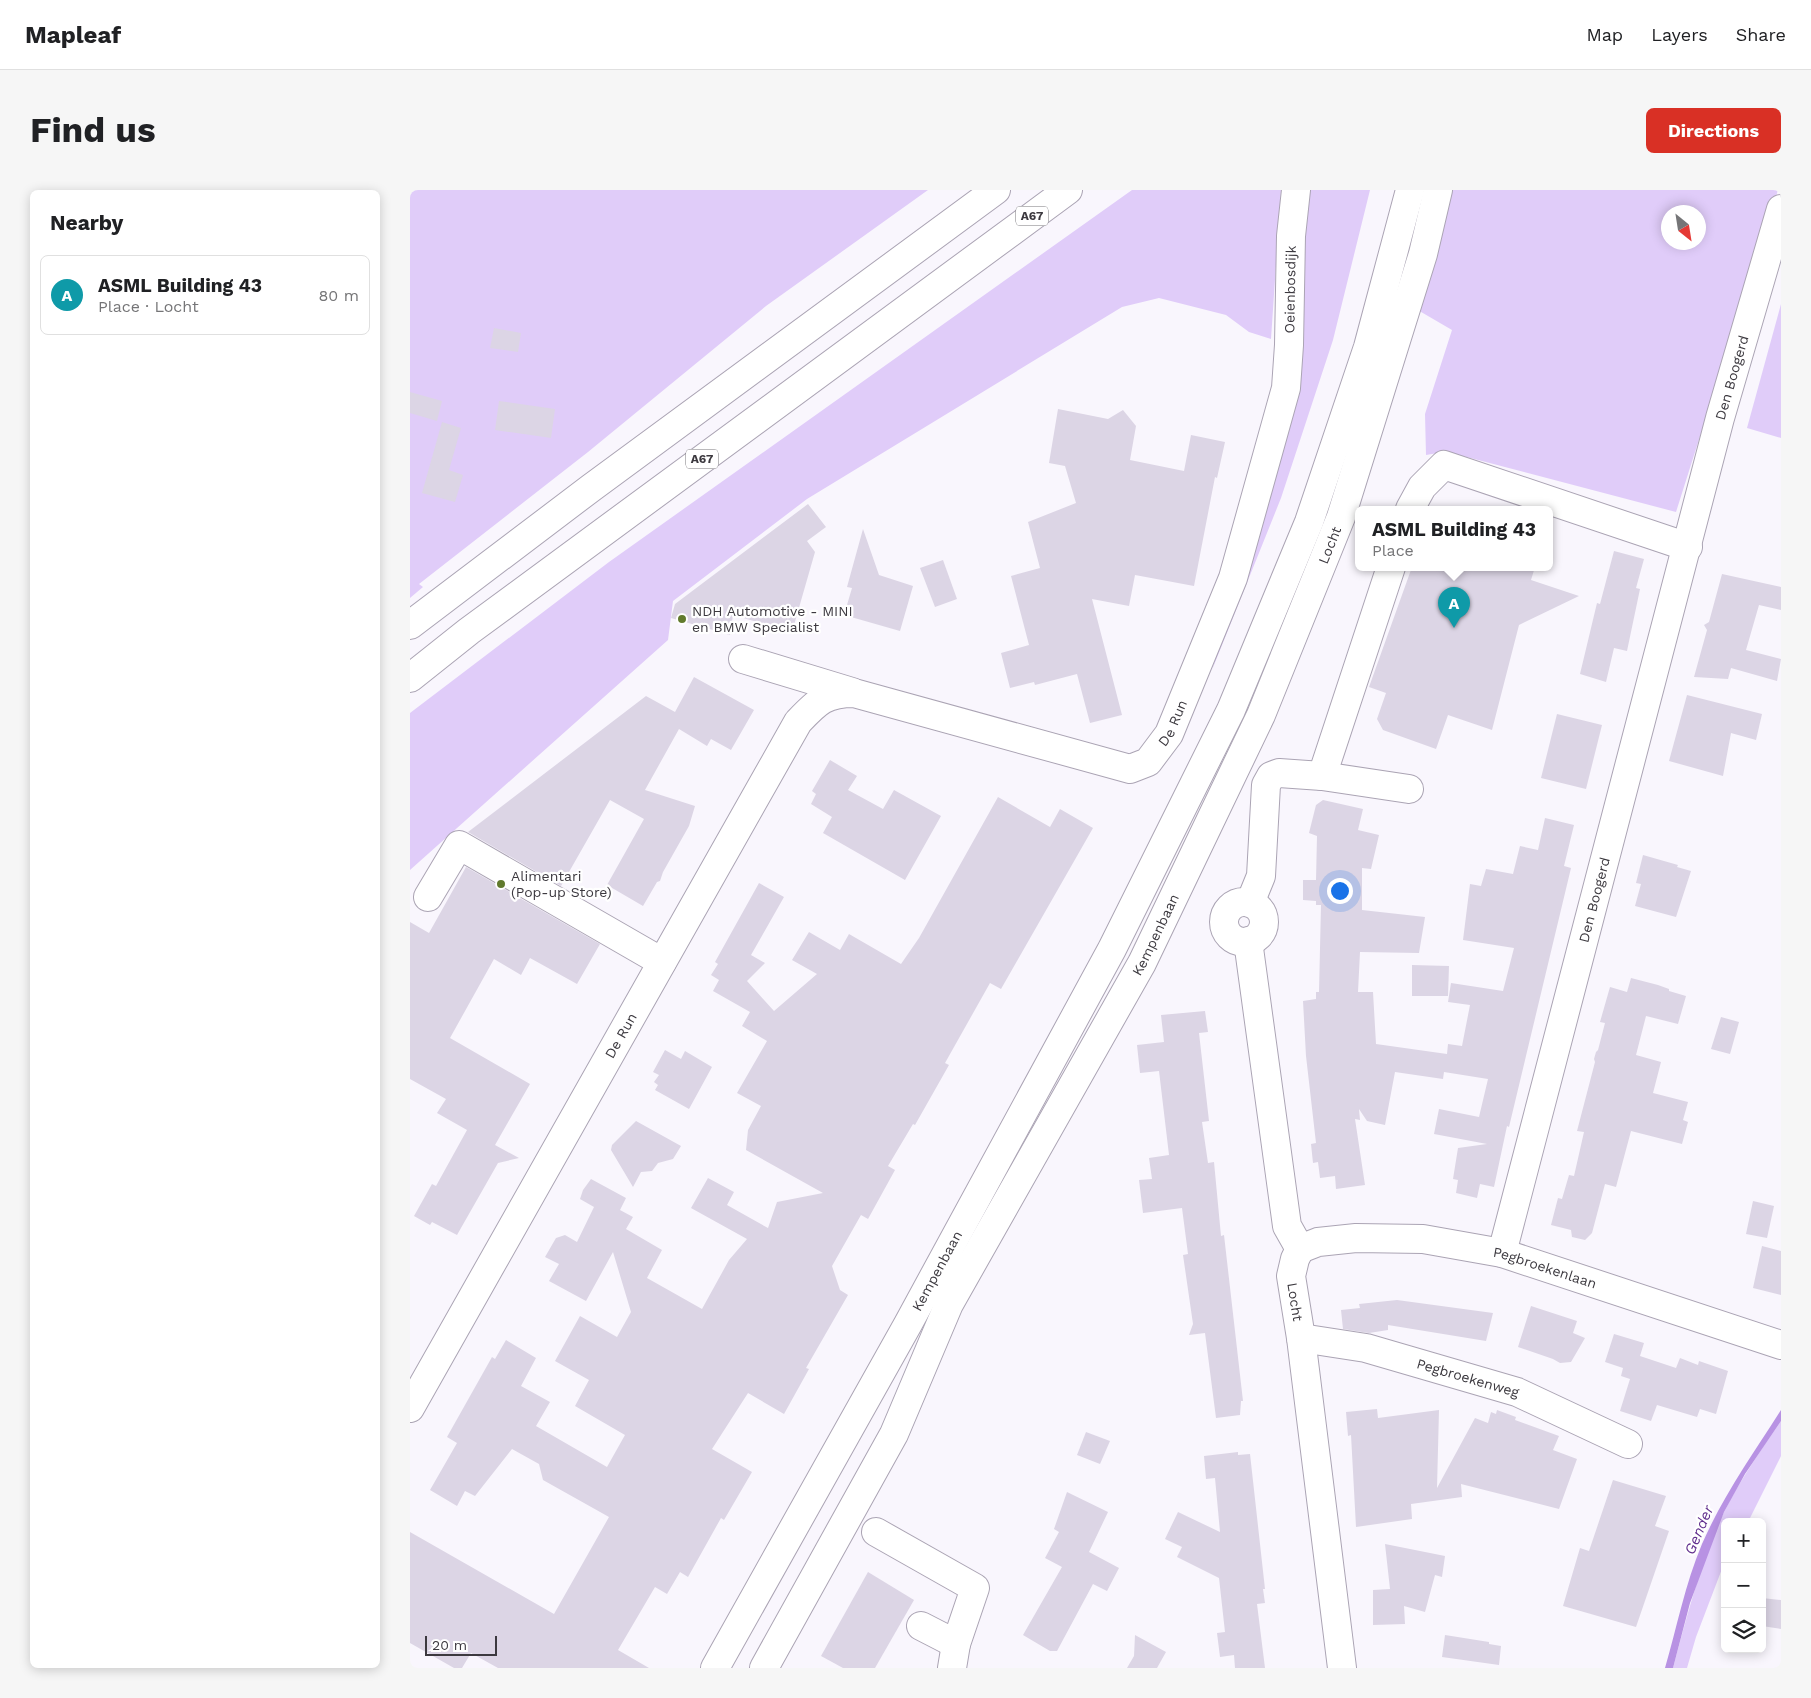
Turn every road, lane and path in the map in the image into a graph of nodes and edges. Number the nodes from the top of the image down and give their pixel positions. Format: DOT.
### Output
graph roads {
  1 [pos="996,190"];
  2 [pos="1068,190"];
  3 [pos="1296,190"];
  4 [pos="1410,190"];
  5 [pos="1438,190"];
  6 [pos="1781,209"];
  7 [pos="1286,388"];
  8 [pos="1411,506"];
  9 [pos="1688,547"];
  10 [pos="1394,579"];
  11 [pos="410,625"];
  12 [pos="743,659"];
  13 [pos="410,678"];
  14 [pos="854,692"];
  15 [pos="1322,776"];
  16 [pos="1409,789"];
  17 [pos="1152,871"];
  18 [pos="1180,886"];
  19 [pos="428,898"];
  20 [pos="662,962"];
  21 [pos="1300,1249"];
  22 [pos="1502,1253"];
  23 [pos="1301,1338"];
  24 [pos="1781,1345"];
  25 [pos="410,1408"];
  26 [pos="1628,1444"];
  27 [pos="876,1532"];
  28 [pos="921,1626"];
  29 [pos="954,1656"];
  30 [pos="715,1668"];
  31 [pos="764,1668"];
  32 [pos="1342,1668"];
  1 -- 11 [label="main road"];
  2 -- 13 [label="main road, A67"];
  3 -- 7 [label="main road, Oeienbosdijk"];
  4 -- 17 [label="main road, Locht"];
  5 -- 18 [label="main road, Locht"];
  6 -- 9 [label="main road, Den Boogerd"];
  7 -- 14 [label="main road, De Run"];
  8 -- 9 [label="main road"];
  9 -- 22 [label="main road, Den Boogerd"];
  10 -- 15 [label="main road"];
  12 -- 14 [label="main road, De Run"];
  14 -- 20 [label="main road, De Run"];
  15 -- 16 [label="main road"];
  15 -- 21 [label="main road"];
  17 -- 30 [label="main road, Kempenbaan"];
  18 -- 31 [label="main road, Kempenbaan"];
  19 -- 20 [label="main road"];
  20 -- 25 [label="main road, De Run"];
  21 -- 22 [label="main road, Pegbroekenlaan"];
  21 -- 23 [label="main road, Locht"];
  22 -- 24 [label="main road, Pegbroekenlaan"];
  23 -- 26 [label="main road, Pegbroekenweg"];
  23 -- 32 [label="main road, Locht"];
  27 -- 29 [label="main road"];
  28 -- 29 [label="main road"];
}
